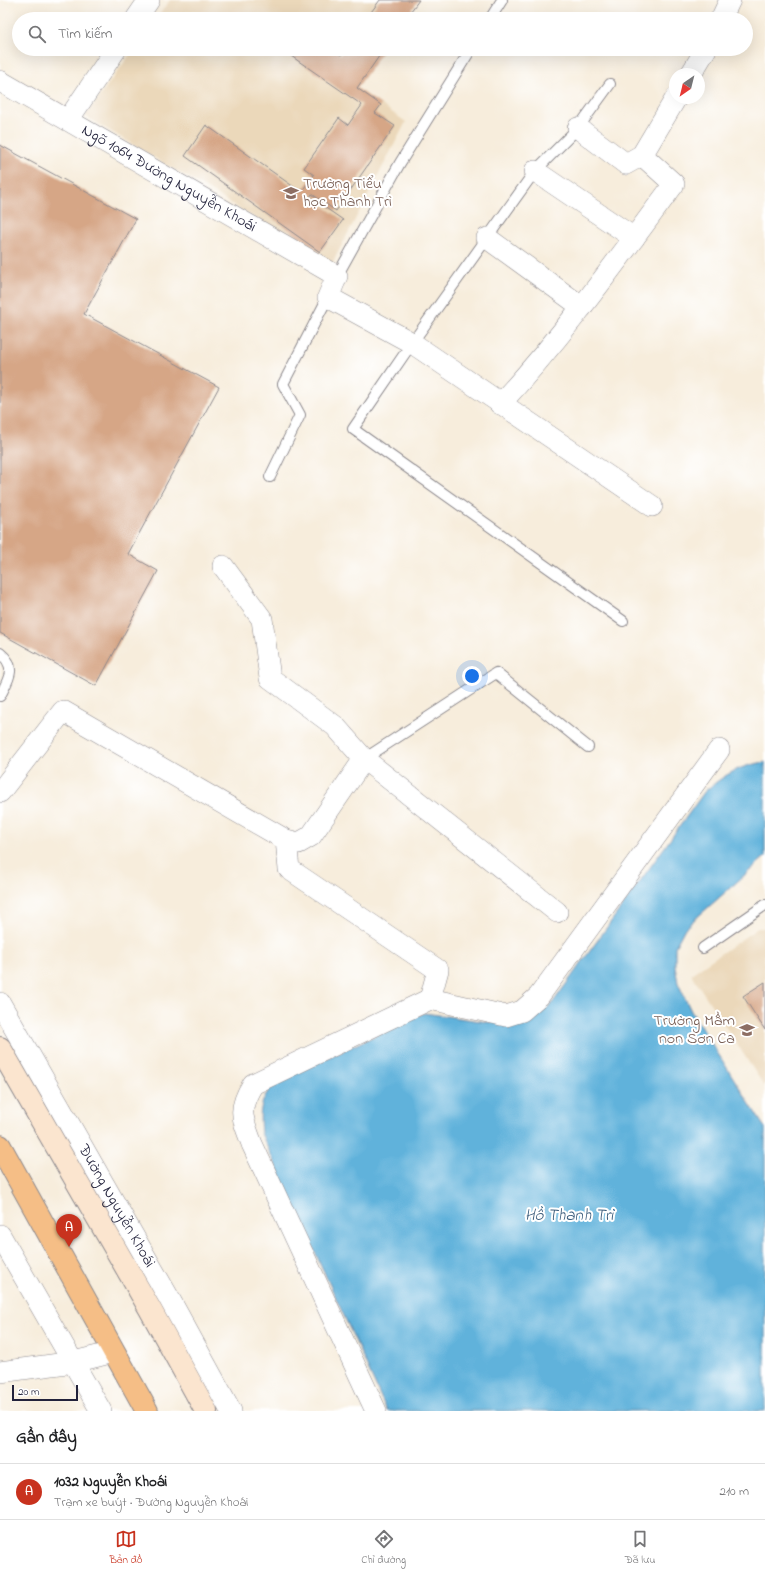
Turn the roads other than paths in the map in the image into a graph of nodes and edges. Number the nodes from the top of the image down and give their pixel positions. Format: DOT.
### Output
graph roads {
  1 [pos="149,0"];
  2 [pos="502,0"];
  3 [pos="730,0"];
  4 [pos="141,12"];
  5 [pos="494,12"];
  6 [pos="724,12"];
  7 [pos="111,56"];
  8 [pos="468,56"];
  9 [pos="702,56"];
  10 [pos="695,68"];
  11 [pos="0,81"];
  12 [pos="610,84"];
  13 [pos="672,104"];
  14 [pos="68,120"];
  15 [pos="578,128"];
  16 [pos="642,155"];
  17 [pos="535,171"];
  18 [pos="487,238"];
  19 [pos="634,238"];
  20 [pos="337,276"];
  21 [pos="328,297"];
  22 [pos="582,308"];
  23 [pos="412,343"];
  24 [pos="500,404"];
  25 [pos="270,477"];
  26 [pos="652,506"];
  27 [pos="223,566"];
  28 [pos="623,621"];
  29 [pos="0,653"];
  30 [pos="0,696"];
  31 [pos="588,747"];
  32 [pos="719,750"];
  33 [pos="364,759"];
  34 [pos="0,792"];
  35 [pos="286,840"];
  36 [pos="765,905"];
  37 [pos="557,912"];
  38 [pos="703,948"];
  39 [pos="430,999"];
  40 [pos="0,1003"];
  41 [pos="0,1048"];
  42 [pos="0,1146"];
  43 [pos="0,1235"];
  44 [pos="114,1352"];
  45 [pos="74,1362"];
  46 [pos="0,1372"];
  47 [pos="101,1411"];
  48 [pos="147,1411"];
  49 [pos="206,1411"];
  50 [pos="231,1411"];
  51 [pos="376,1411"];
  1 -- 4 [label="street"];
  2 -- 5 [label="lane"];
  3 -- 6 [label="street"];
  7 -- 14 [label="street"];
  8 -- 20 [label="lane"];
  9 -- 10 [label="street"];
  11 -- 14 [label="street, Ngõ 1064 Đường Nguyễn Khoái"];
  12 -- 15 [label="lane"];
  13 -- 16 [label="street"];
  14 -- 20 [label="street, Ngõ 1064 Đường Nguyễn Khoái"];
  15 -- 16 [label="street"];
  15 -- 17 [label="lane"];
  16 -- 19 [label="street"];
  17 -- 18 [label="lane"];
  17 -- 19 [label="street"];
  18 -- 22 [label="street"];
  18 -- 23 [label="lane"];
  19 -- 22 [label="street"];
  20 -- 21 [label="street"];
  21 -- 23 [label="street"];
  21 -- 25 [label="lane"];
  22 -- 24 [label="street"];
  23 -- 24 [label="street"];
  23 -- 28 [label="lane"];
  24 -- 26 [label="street"];
  27 -- 33 [label="street"];
  29 -- 30 [label="lane"];
  31 -- 33 [label="lane"];
  32 -- 39 [label="street"];
  33 -- 35 [label="street"];
  33 -- 37 [label="street"];
  34 -- 35 [label="street"];
  35 -- 39 [label="street"];
  36 -- 38 [label="lane"];
  39 -- 51 [label="street"];
  40 -- 50 [label="street, Đường Nguyễn Khoái"];
  41 -- 49 [label="street, Đường Nguyễn Khoái"];
  42 -- 44 [label="main road"];
  43 -- 45 [label="street"];
  44 -- 45 [label="street"];
  44 -- 48 [label="main road"];
  45 -- 46 [label="street"];
  45 -- 47 [label="street"];
}
